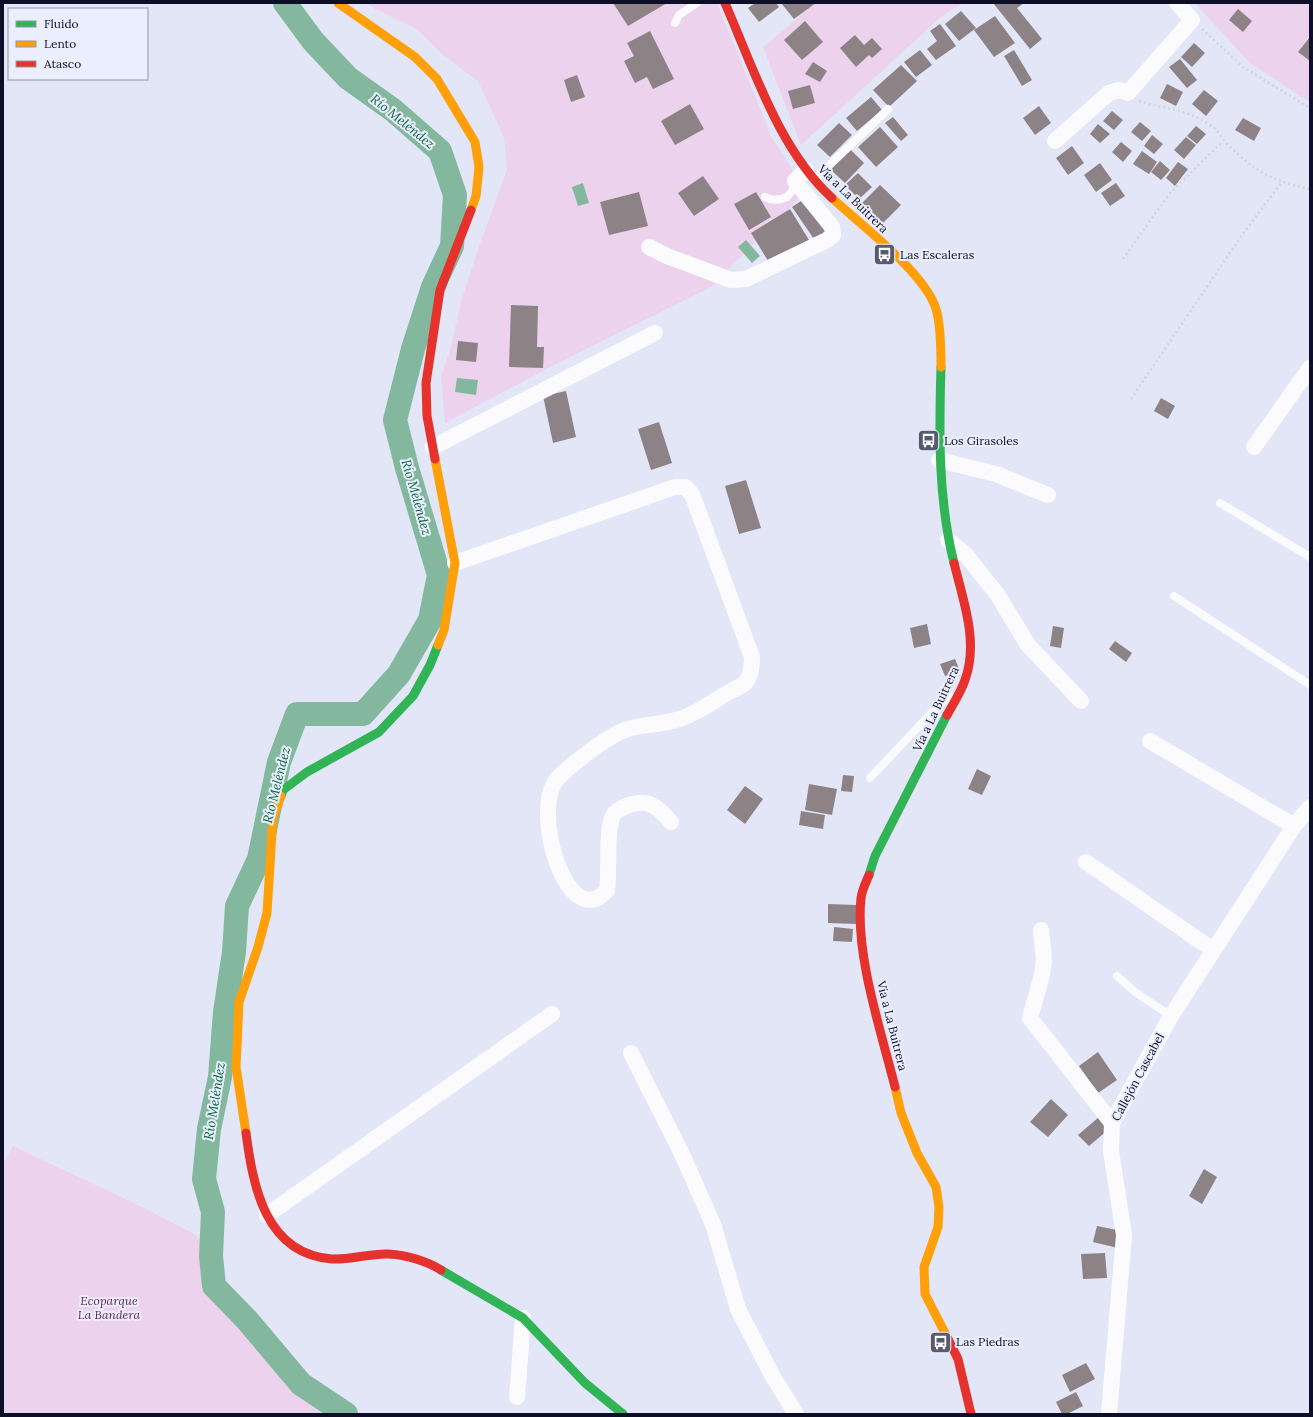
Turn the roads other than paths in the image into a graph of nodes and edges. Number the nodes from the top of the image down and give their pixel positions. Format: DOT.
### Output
graph roads {
  1 [pos="338,3"];
  2 [pos="697,3"];
  3 [pos="725,3"];
  4 [pos="1178,3"];
  5 [pos="675,23"];
  6 [pos="888,109"];
  7 [pos="1054,142"];
  8 [pos="805,177"];
  9 [pos="765,197"];
  10 [pos="650,247"];
  11 [pos="655,333"];
  12 [pos="1310,368"];
  13 [pos="433,447"];
  14 [pos="1254,447"];
  15 [pos="939,460"];
  16 [pos="1048,495"];
  17 [pos="1220,502"];
  18 [pos="948,540"];
  19 [pos="1310,557"];
  20 [pos="455,563"];
  21 [pos="1174,596"];
  22 [pos="1310,686"];
  23 [pos="959,690"];
  24 [pos="1081,701"];
  25 [pos="1150,741"];
  26 [pos="870,778"];
  27 [pos="1310,807"];
  28 [pos="671,822"];
  29 [pos="1294,826"];
  30 [pos="1086,862"];
  31 [pos="1041,930"];
  32 [pos="1213,950"];
  33 [pos="1116,976"];
  34 [pos="552,1014"];
  35 [pos="1171,1016"];
  36 [pos="631,1053"];
  37 [pos="1112,1124"];
  38 [pos="267,1215"];
  39 [pos="523,1318"];
  40 [pos="517,1397"];
  41 [pos="624,1414"];
  42 [pos="796,1414"];
  43 [pos="971,1414"];
  44 [pos="1109,1414"];
  1 -- 13 [label="street"];
  2 -- 5 [label="lane"];
  3 -- 8 [label="street, Vía a La Buitrera"];
  4 -- 7 [label="street"];
  6 -- 8 [label="lane"];
  8 -- 9 [label="lane"];
  8 -- 10 [label="street"];
  8 -- 15 [label="street, Vía a La Buitrera"];
  11 -- 13 [label="street"];
  12 -- 14 [label="street"];
  13 -- 20 [label="street"];
  15 -- 16 [label="street"];
  15 -- 18 [label="street, Vía a La Buitrera"];
  17 -- 19 [label="lane"];
  18 -- 23 [label="street, Vía a La Buitrera"];
  18 -- 24 [label="street"];
  20 -- 28 [label="street"];
  20 -- 38 [label="street"];
  21 -- 22 [label="lane"];
  23 -- 26 [label="lane"];
  23 -- 43 [label="street, Vía a La Buitrera"];
  25 -- 29 [label="street"];
  27 -- 29 [label="street, Callejón Cascabel"];
  29 -- 32 [label="street, Callejón Cascabel"];
  30 -- 32 [label="street"];
  31 -- 37 [label="street"];
  32 -- 35 [label="street, Callejón Cascabel"];
  33 -- 35 [label="lane"];
  34 -- 38 [label="street"];
  35 -- 37 [label="street, Callejón Cascabel"];
  36 -- 42 [label="street"];
  37 -- 44 [label="street, Callejón Cascabel"];
  38 -- 39 [label="street"];
  39 -- 40 [label="street"];
  39 -- 41 [label="street"];
}
